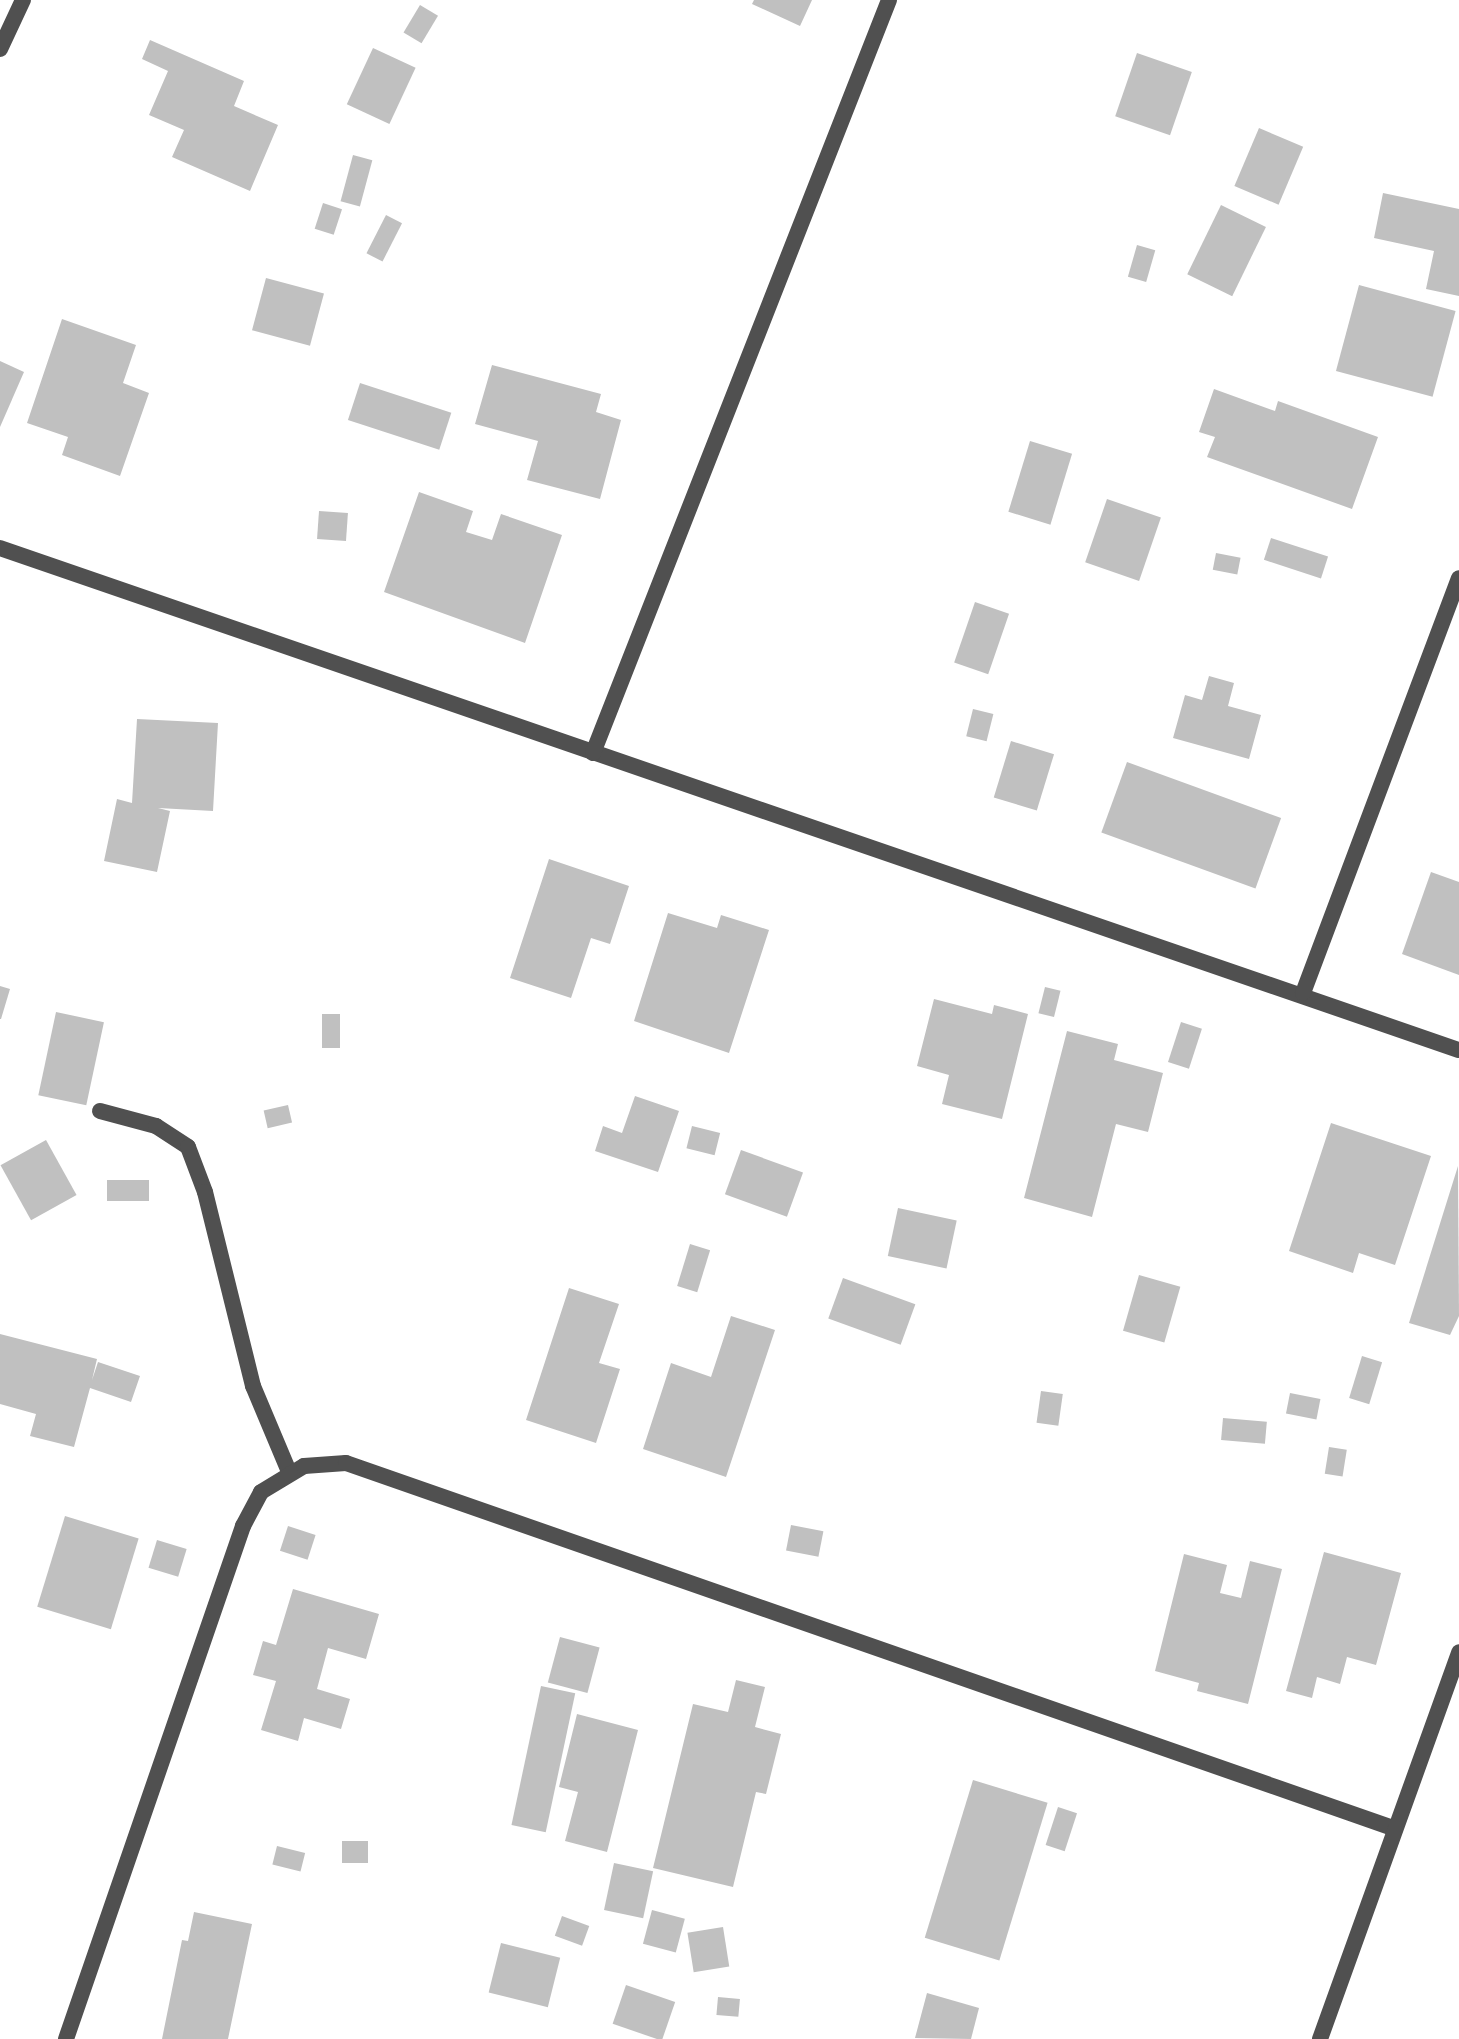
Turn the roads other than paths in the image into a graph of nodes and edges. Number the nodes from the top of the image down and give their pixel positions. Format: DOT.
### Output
graph roads {
  1 [pos="23,0"];
  2 [pos="889,0"];
  3 [pos="0,49"];
  4 [pos="0,548"];
  5 [pos="1459,578"];
  6 [pos="593,753"];
  7 [pos="1303,993"];
  8 [pos="1459,1050"];
  9 [pos="100,1111"];
  10 [pos="290,1474"];
  11 [pos="1459,1652"];
  12 [pos="1393,1828"];
  13 [pos="66,2039"];
  14 [pos="1320,2039"];
  1 -- 3 [label="street"];
  2 -- 6 [label="street"];
  4 -- 6 [label="street"];
  5 -- 7 [label="street"];
  6 -- 7 [label="street"];
  7 -- 8 [label="street"];
  9 -- 10 [label="street"];
  10 -- 12 [label="street"];
  10 -- 13 [label="street"];
  11 -- 12 [label="street"];
  12 -- 14 [label="street"];
}
